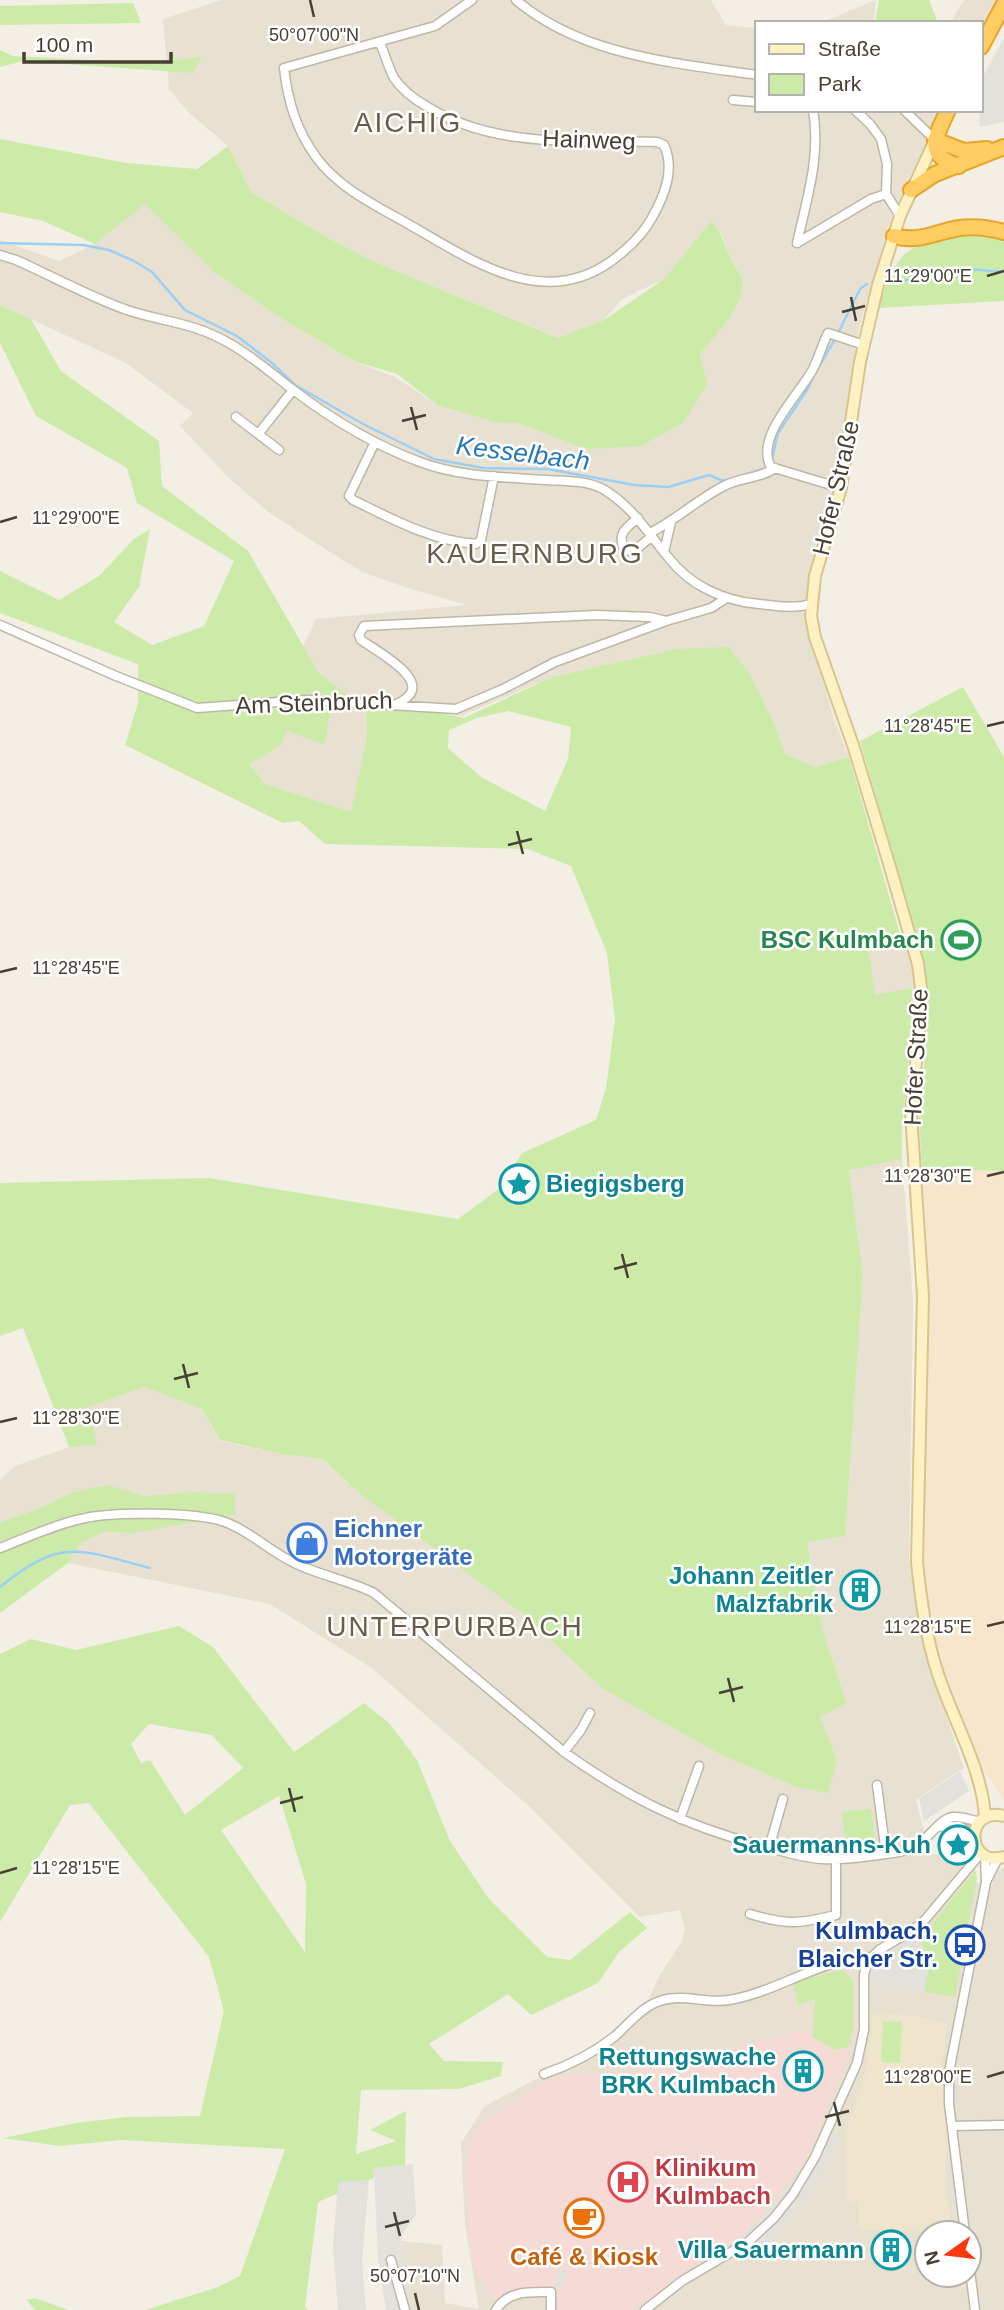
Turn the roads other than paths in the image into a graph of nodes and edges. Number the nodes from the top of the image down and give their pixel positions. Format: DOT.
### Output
graph roads {
  1 [pos="472,0"];
  2 [pos="516,0"];
  3 [pos="1004,4"];
  4 [pos="380,43"];
  5 [pos="983,43"];
  6 [pos="755,75"];
  7 [pos="733,100"];
  8 [pos="755,102"];
  9 [pos="813,112"];
  10 [pos="857,112"];
  11 [pos="906,112"];
  12 [pos="947,112"];
  13 [pos="935,140"];
  14 [pos="1004,146"];
  15 [pos="959,166"];
  16 [pos="911,190"];
  17 [pos="886,194"];
  18 [pos="900,216"];
  19 [pos="1004,232"];
  20 [pos="894,236"];
  21 [pos="0,255"];
  22 [pos="864,345"];
  23 [pos="293,390"];
  24 [pos="236,417"];
  25 [pos="259,433"];
  26 [pos="375,442"];
  27 [pos="279,450"];
  28 [pos="771,465"];
  29 [pos="494,476"];
  30 [pos="841,488"];
  31 [pos="638,518"];
  32 [pos="671,522"];
  33 [pos="651,534"];
  34 [pos="664,552"];
  35 [pos="725,599"];
  36 [pos="811,604"];
  37 [pos="666,621"];
  38 [pos="0,625"];
  39 [pos="396,704"];
  40 [pos="0,1548"];
  41 [pos="590,1713"];
  42 [pos="564,1752"];
  43 [pos="699,1766"];
  44 [pos="877,1785"];
  45 [pos="981,1788"];
  46 [pos="783,1799"];
  47 [pos="1001,1816"];
  48 [pos="680,1819"];
  49 [pos="982,1820"];
  50 [pos="937,1827"];
  51 [pos="974,1835"];
  52 [pos="769,1848"];
  53 [pos="886,1854"];
  54 [pos="983,1854"];
  55 [pos="1001,1858"];
  56 [pos="836,1859"];
  57 [pos="986,1882"];
  58 [pos="750,1914"];
  59 [pos="871,1957"];
  60 [pos="544,2074"];
  61 [pos="1004,2125"];
  62 [pos="952,2126"];
  63 [pos="963,2219"];
  64 [pos="391,2260"];
  65 [pos="972,2289"];
  66 [pos="405,2310"];
  67 [pos="496,2310"];
  68 [pos="551,2310"];
  69 [pos="645,2310"];
  70 [pos="975,2310"];
  1 -- 4 [label="street"];
  2 -- 6 [label="street"];
  3 -- 5 [label="highway"];
  4 -- 4 [label="street, Hainweg"];
  7 -- 8 [label="street"];
  9 -- 17 [label="street"];
  10 -- 17 [label="street"];
  11 -- 13 [label="street"];
  12 -- 13 [label="highway"];
  13 -- 14 [label="highway"];
  13 -- 15 [label="highway"];
  13 -- 16 [label="street, Hofer Straße"];
  14 -- 15 [label="highway"];
  15 -- 16 [label="highway"];
  16 -- 18 [label="street, Hofer Straße"];
  17 -- 18 [label="street"];
  18 -- 20 [label="street, Hofer Straße"];
  19 -- 20 [label="highway"];
  20 -- 22 [label="street, Hofer Straße"];
  21 -- 23 [label="street"];
  22 -- 28 [label="street"];
  22 -- 30 [label="street, Hofer Straße"];
  23 -- 25 [label="street"];
  23 -- 26 [label="street"];
  24 -- 25 [label="street"];
  25 -- 27 [label="street"];
  26 -- 29 [label="street"];
  26 -- 29 [label="street"];
  28 -- 30 [label="street"];
  28 -- 32 [label="street"];
  29 -- 31 [label="street"];
  30 -- 36 [label="street, Hofer Straße"];
  31 -- 33 [label="street"];
  31 -- 33 [label="street"];
  32 -- 33 [label="street"];
  32 -- 34 [label="street"];
  33 -- 34 [label="street"];
  34 -- 35 [label="street"];
  35 -- 36 [label="street"];
  35 -- 37 [label="street, Am Steinbruch"];
  36 -- 45 [label="street, Hofer Straße"];
  37 -- 39 [label="street, Am Steinbruch"];
  37 -- 39 [label="street, Am Steinbruch"];
  38 -- 39 [label="street, Am Steinbruch"];
  40 -- 42 [label="street"];
  41 -- 42 [label="street"];
  42 -- 48 [label="street"];
  43 -- 48 [label="street"];
  44 -- 53 [label="street"];
  45 -- 47 [label="street, Hofer Straße"];
  45 -- 49 [label="street, Hofer Straße"];
  46 -- 52 [label="street"];
  47 -- 49 [label="street"];
  48 -- 52 [label="street"];
  49 -- 50 [label="street"];
  49 -- 51 [label="street"];
  50 -- 51 [label="street"];
  50 -- 53 [label="street"];
  51 -- 54 [label="street"];
  52 -- 56 [label="street"];
  53 -- 56 [label="street"];
  54 -- 55 [label="street"];
  54 -- 57 [label="street"];
  54 -- 59 [label="street"];
  55 -- 57 [label="street"];
  56 -- 58 [label="street"];
  57 -- 62 [label="street"];
  59 -- 60 [label="street"];
  59 -- 69 [label="street"];
  61 -- 62 [label="street"];
  62 -- 63 [label="street"];
  64 -- 66 [label="street"];
  65 -- 70 [label="street"];
  67 -- 68 [label="street"];
}
